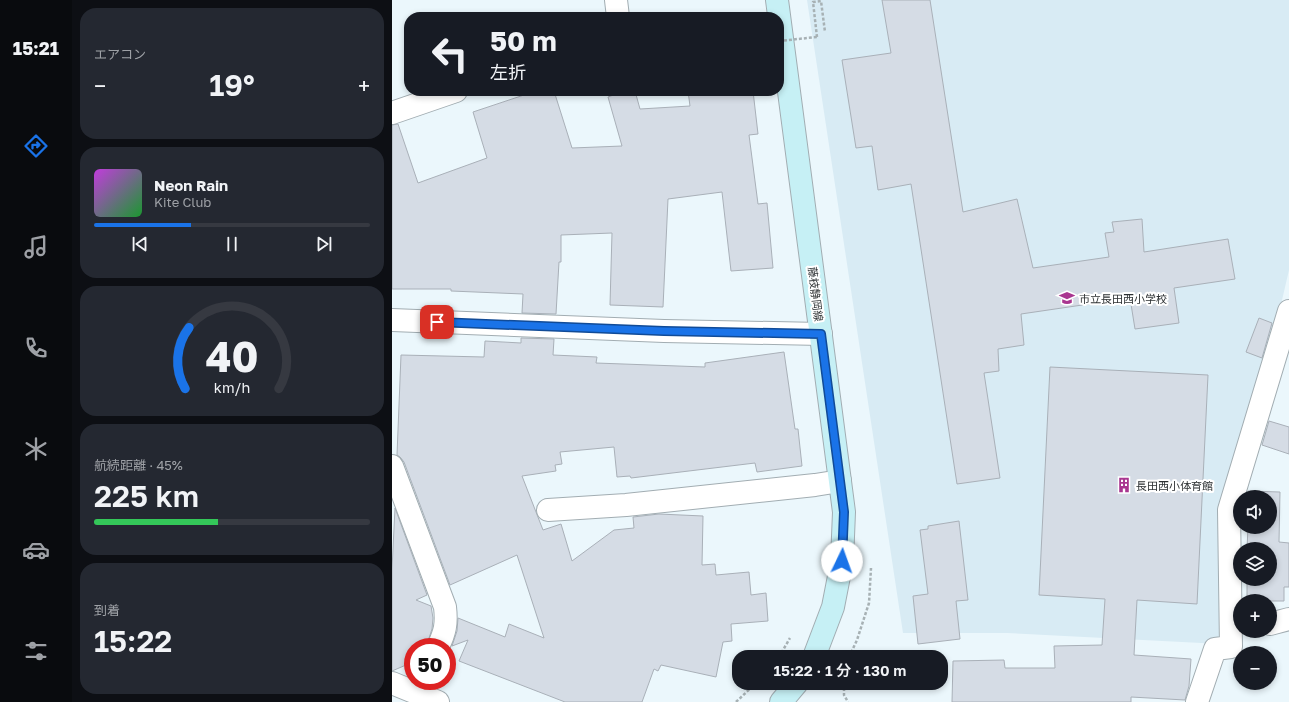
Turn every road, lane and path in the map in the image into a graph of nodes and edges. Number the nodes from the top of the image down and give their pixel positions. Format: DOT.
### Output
graph roads {
  1 [pos="616,0"];
  2 [pos="777,0"];
  3 [pos="617,12"];
  4 [pos="779,12"];
  5 [pos="825,32"];
  6 [pos="784,40"];
  7 [pos="784,53"];
  8 [pos="441,96"];
  9 [pos="392,113"];
  10 [pos="1289,311"];
  11 [pos="392,320"];
  12 [pos="821,334"];
  13 [pos="392,466"];
  14 [pos="840,481"];
  15 [pos="548,510"];
  16 [pos="1236,594"];
  17 [pos="1289,619"];
  18 [pos="1277,622"];
  19 [pos="442,638"];
  20 [pos="1235,638"];
  21 [pos="817,650"];
  22 [pos="392,683"];
  23 [pos="404,685"];
  24 [pos="424,690"];
  25 [pos="749,690"];
  26 [pos="844,690"];
  27 [pos="438,702"];
  28 [pos="736,702"];
  29 [pos="848,702"];
  30 [pos="1197,702"];
  1 -- 3 [label="street"];
  2 -- 4 [label="main road, 藤枝静岡線"];
  5 -- 6 [label="path, bridge"];
  7 -- 12 [label="main road, 藤枝静岡線"];
  8 -- 9 [label="street"];
  10 -- 16 [label="street"];
  11 -- 12 [label="street"];
  12 -- 14 [label="main road, 藤枝静岡線"];
  13 -- 19 [label="street"];
  14 -- 15 [label="street"];
  14 -- 21 [label="main road, 藤枝静岡線"];
  17 -- 18 [label="street"];
  20 -- 30 [label="street"];
  22 -- 23 [label="street"];
  24 -- 27 [label="street"];
  25 -- 28 [label="path"];
  26 -- 29 [label="path"];
}
